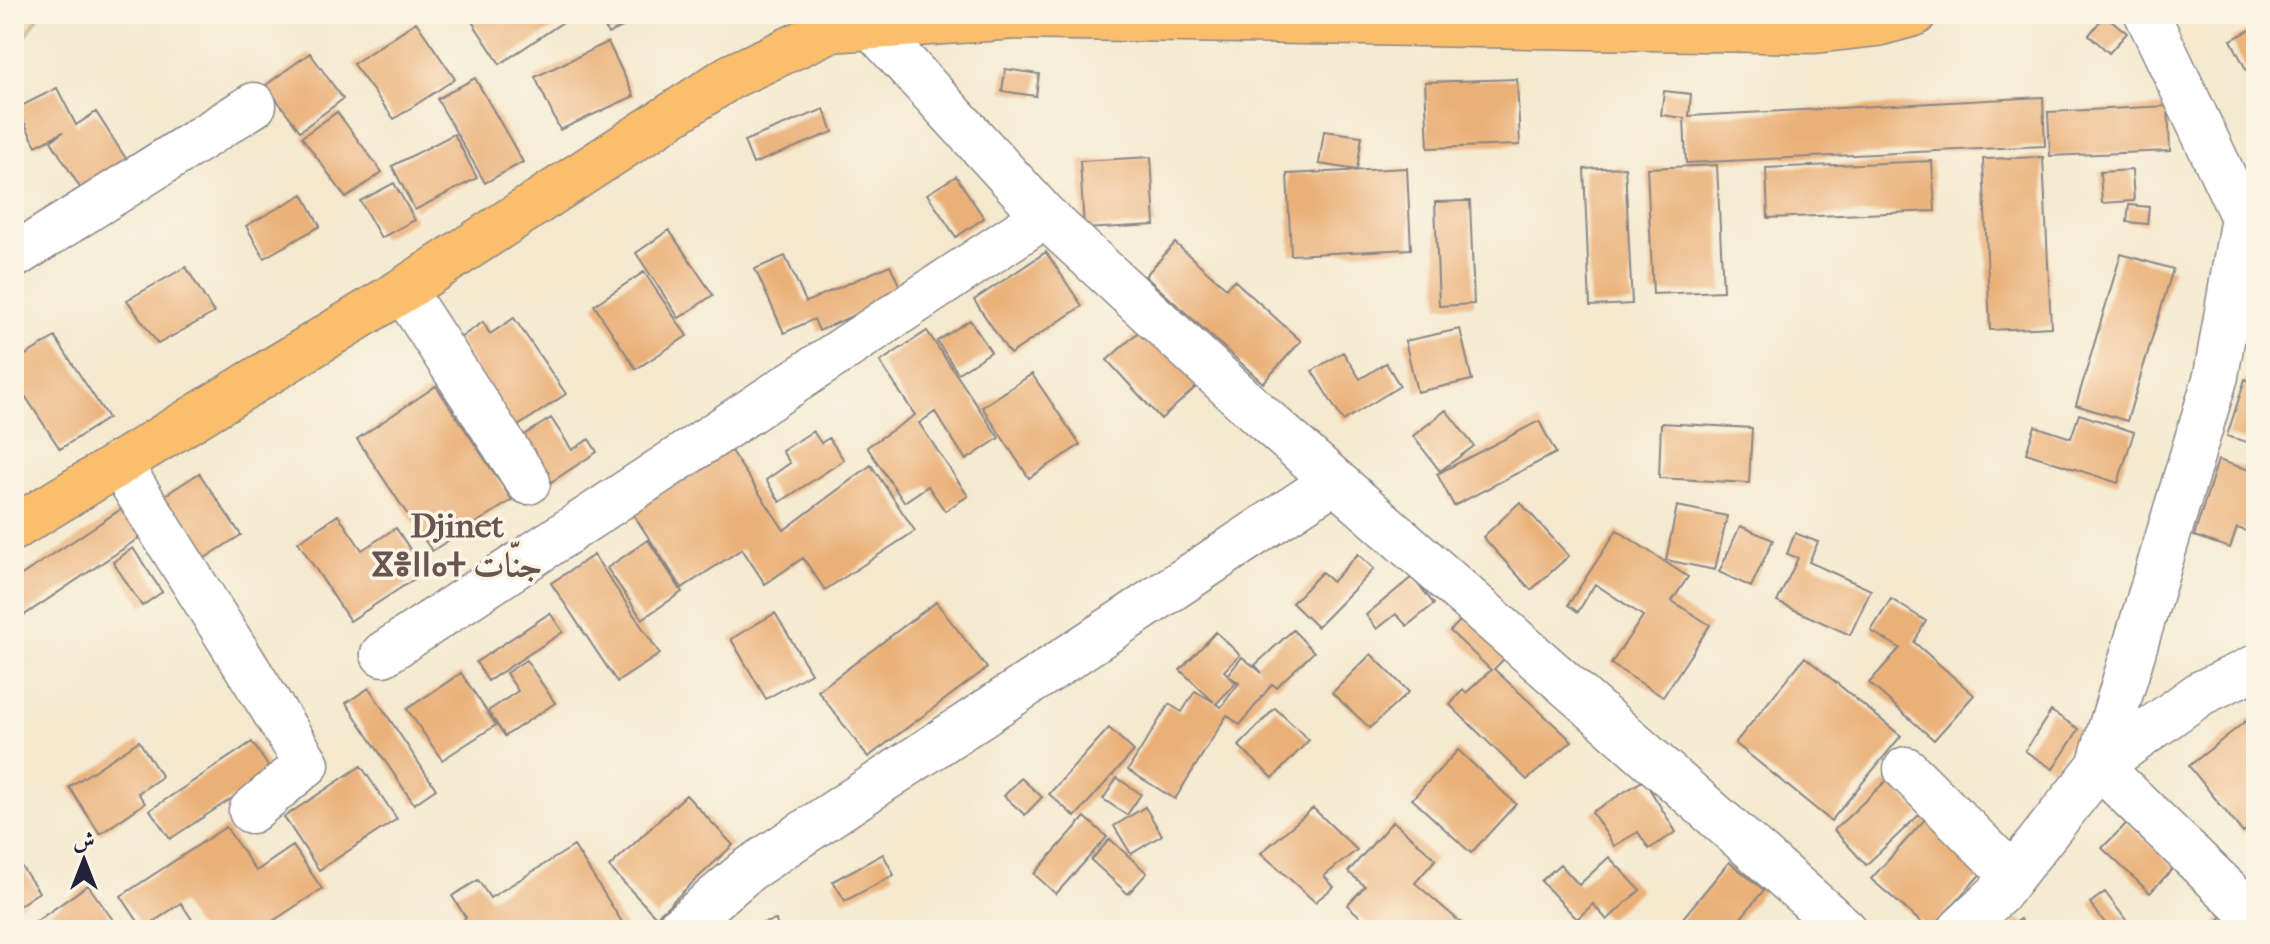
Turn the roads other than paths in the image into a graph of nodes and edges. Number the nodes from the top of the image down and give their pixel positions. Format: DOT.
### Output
graph roads {
  1 [pos="1914,14"];
  2 [pos="2147,14"];
  3 [pos="841,23"];
  4 [pos="254,105"];
  5 [pos="1045,216"];
  6 [pos="14,256"];
  7 [pos="403,290"];
  8 [pos="119,463"];
  9 [pos="1334,481"];
  10 [pos="528,482"];
  11 [pos="14,528"];
  12 [pos="383,654"];
  13 [pos="2256,667"];
  14 [pos="2099,766"];
  15 [pos="1906,769"];
  16 [pos="251,811"];
  17 [pos="2012,875"];
  18 [pos="2256,918"];
  19 [pos="677,930"];
  20 [pos="1845,930"];
  21 [pos="1960,930"];
  1 -- 3 [label="main road"];
  2 -- 14 [label="street"];
  3 -- 5 [label="street"];
  3 -- 7 [label="main road"];
  4 -- 6 [label="street"];
  5 -- 9 [label="street"];
  5 -- 12 [label="street"];
  7 -- 8 [label="main road"];
  7 -- 10 [label="street"];
  8 -- 11 [label="main road"];
  8 -- 16 [label="street"];
  9 -- 19 [label="street"];
  9 -- 20 [label="street"];
  13 -- 14 [label="street"];
  14 -- 17 [label="street"];
  14 -- 18 [label="street"];
  15 -- 17 [label="street"];
  17 -- 21 [label="street"];
}
